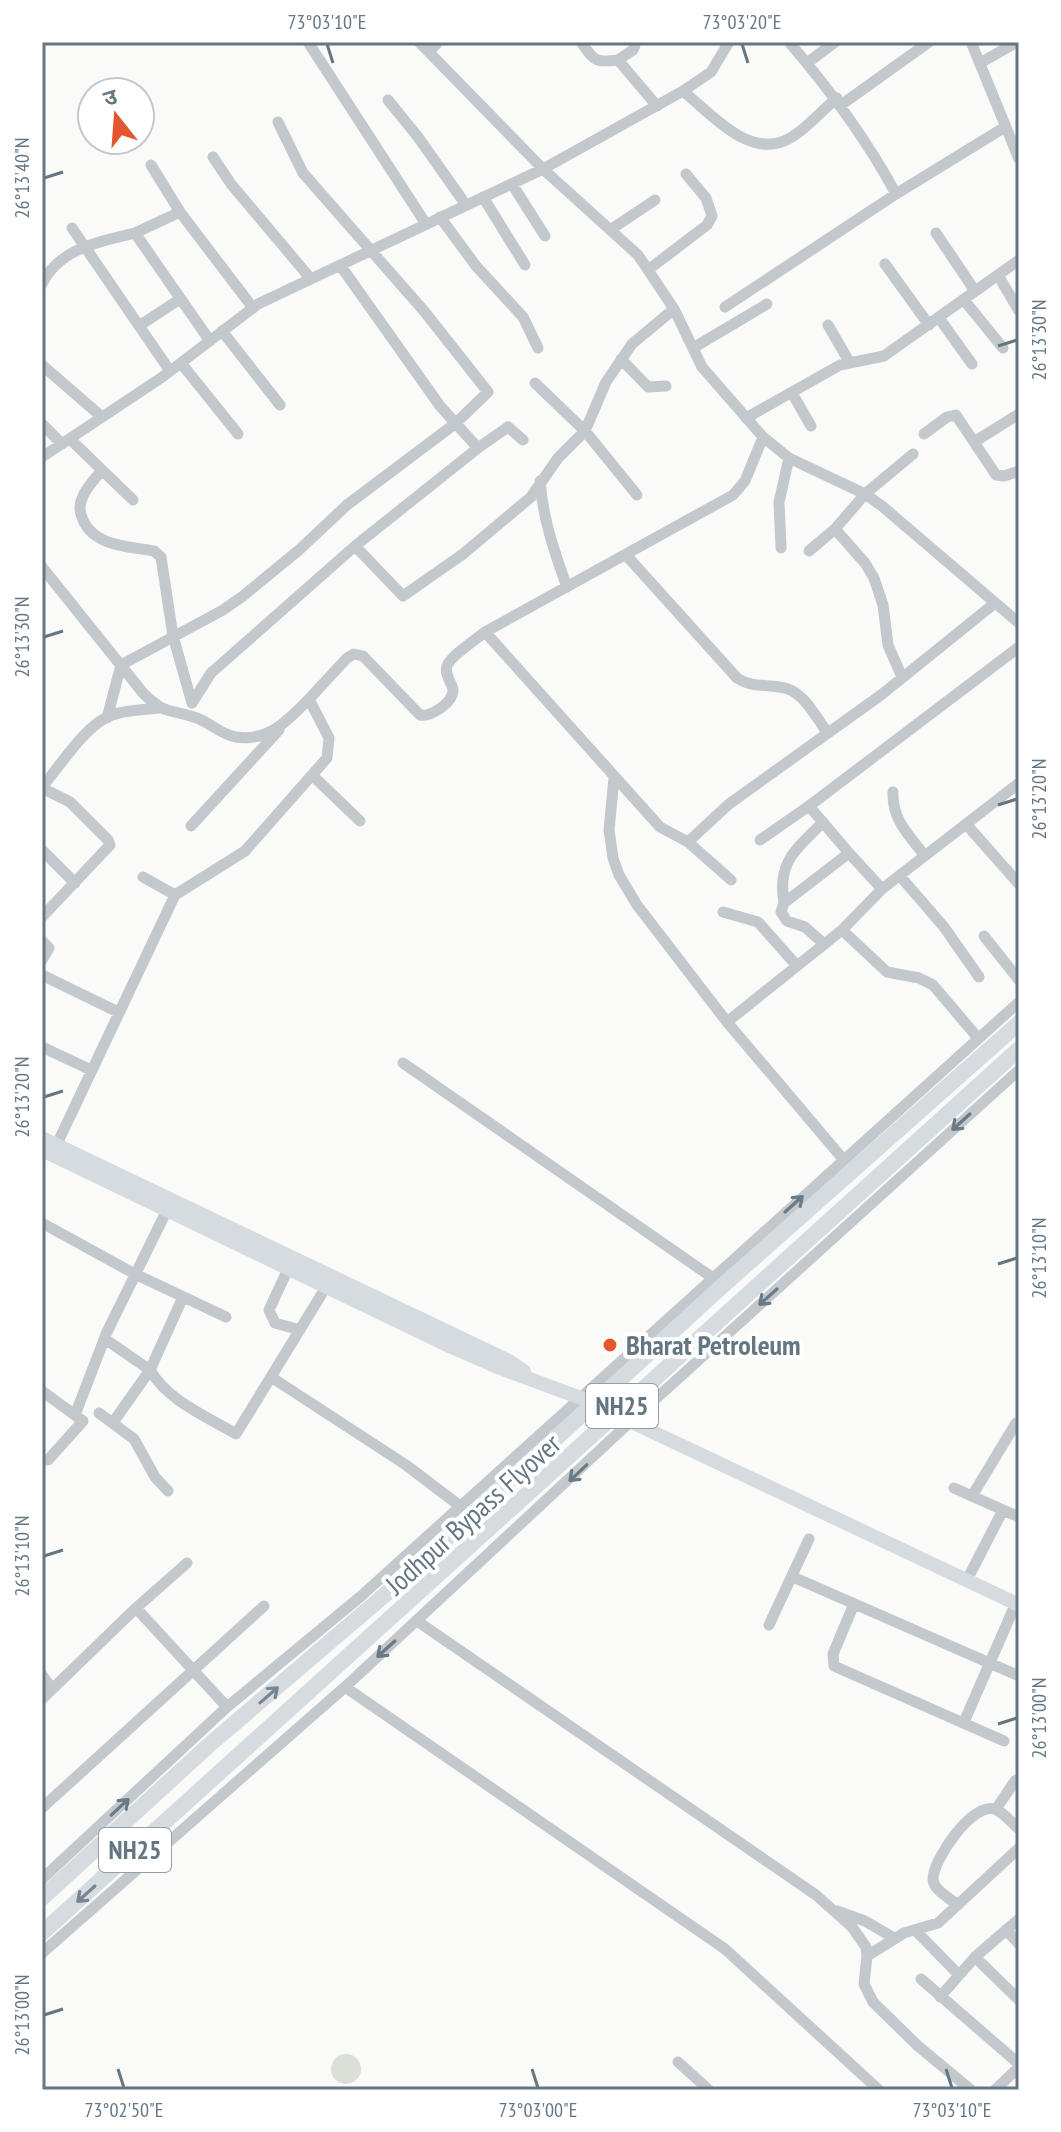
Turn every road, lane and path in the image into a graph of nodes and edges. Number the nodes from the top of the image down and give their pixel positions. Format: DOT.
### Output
graph roads {
  1 [pos="308,42"];
  2 [pos="419,42"];
  3 [pos="438,42"];
  4 [pos="581,42"];
  5 [pos="636,42"];
  6 [pos="729,42"];
  7 [pos="789,42"];
  8 [pos="835,42"];
  9 [pos="929,42"];
  10 [pos="971,42"];
  11 [pos="1017,42"];
  12 [pos="429,52"];
  13 [pos="618,60"];
  14 [pos="807,63"];
  15 [pos="980,63"];
  16 [pos="683,91"];
  17 [pos="388,100"];
  18 [pos="839,102"];
  19 [pos="657,106"];
  20 [pos="278,122"];
  21 [pos="1005,127"];
  22 [pos="213,157"];
  23 [pos="1019,159"];
  24 [pos="151,165"];
  25 [pos="543,169"];
  26 [pos="686,174"];
  27 [pos="512,184"];
  28 [pos="896,194"];
  29 [pos="483,197"];
  30 [pos="655,200"];
  31 [pos="466,205"];
  32 [pos="180,212"];
  33 [pos="440,217"];
  34 [pos="426,224"];
  35 [pos="72,228"];
  36 [pos="610,230"];
  37 [pos="135,233"];
  38 [pos="936,233"];
  39 [pos="545,236"];
  40 [pos="84,246"];
  41 [pos="369,251"];
  42 [pos="1019,260"];
  43 [pos="885,264"];
  44 [pos="340,265"];
  45 [pos="525,265"];
  46 [pos="648,270"];
  47 [pos="998,275"];
  48 [pos="311,279"];
  49 [pos="42,284"];
  50 [pos="975,291"];
  51 [pos="180,299"];
  52 [pos="964,300"];
  53 [pos="767,304"];
  54 [pos="725,307"];
  55 [pos="253,308"];
  56 [pos="674,309"];
  57 [pos="1019,311"];
  58 [pos="934,321"];
  59 [pos="828,325"];
  60 [pos="139,326"];
  61 [pos="222,331"];
  62 [pos="210,341"];
  63 [pos="538,348"];
  64 [pos="693,348"];
  65 [pos="1003,348"];
  66 [pos="621,359"];
  67 [pos="181,363"];
  68 [pos="850,363"];
  69 [pos="972,364"];
  70 [pos="42,365"];
  71 [pos="170,371"];
  72 [pos="535,383"];
  73 [pos="666,386"];
  74 [pos="792,393"];
  75 [pos="280,405"];
  76 [pos="1019,414"];
  77 [pos="102,417"];
  78 [pos="746,418"];
  79 [pos="456,423"];
  80 [pos="42,424"];
  81 [pos="811,426"];
  82 [pos="585,431"];
  83 [pos="238,434"];
  84 [pos="924,434"];
  85 [pos="763,437"];
  86 [pos="523,440"];
  87 [pos="66,441"];
  88 [pos="974,442"];
  89 [pos="478,448"];
  90 [pos="913,454"];
  91 [pos="42,457"];
  92 [pos="789,458"];
  93 [pos="101,471"];
  94 [pos="1019,471"];
  95 [pos="540,481"];
  96 [pos="865,494"];
  97 [pos="637,495"];
  98 [pos="133,500"];
  99 [pos="835,529"];
  100 [pos="355,546"];
  101 [pos="781,548"];
  102 [pos="809,551"];
  103 [pos="626,555"];
  104 [pos="42,567"];
  105 [pos="567,587"];
  106 [pos="995,603"];
  107 [pos="1019,623"];
  108 [pos="485,632"];
  109 [pos="173,636"];
  110 [pos="1019,647"];
  111 [pos="121,665"];
  112 [pos="902,677"];
  113 [pos="309,699"];
  114 [pos="192,703"];
  115 [pos="159,708"];
  116 [pos="185,714"];
  117 [pos="107,718"];
  118 [pos="279,729"];
  119 [pos="827,732"];
  120 [pos="312,775"];
  121 [pos="614,778"];
  122 [pos="1019,783"];
  123 [pos="42,788"];
  124 [pos="893,792"];
  125 [pos="809,806"];
  126 [pos="360,821"];
  127 [pos="823,822"];
  128 [pos="966,824"];
  129 [pos="191,826"];
  130 [pos="760,840"];
  131 [pos="688,842"];
  132 [pos="42,850"];
  133 [pos="849,853"];
  134 [pos="925,856"];
  135 [pos="900,876"];
  136 [pos="143,877"];
  137 [pos="731,880"];
  138 [pos="75,883"];
  139 [pos="1019,884"];
  140 [pos="882,889"];
  141 [pos="175,895"];
  142 [pos="784,903"];
  143 [pos="723,912"];
  144 [pos="42,917"];
  145 [pos="842,930"];
  146 [pos="984,936"];
  147 [pos="42,941"];
  148 [pos="824,944"];
  149 [pos="42,960"];
  150 [pos="797,966"];
  151 [pos="42,975"];
  152 [pos="979,977"];
  153 [pos="1019,980"];
  154 [pos="1019,1002"];
  155 [pos="118,1012"];
  156 [pos="727,1022"];
  157 [pos="1019,1023"];
  158 [pos="978,1038"];
  159 [pos="42,1047"];
  160 [pos="1019,1049"];
  161 [pos="403,1063"];
  162 [pos="91,1070"];
  163 [pos="1019,1070"];
  164 [pos="42,1138"];
  165 [pos="49,1147"];
  166 [pos="843,1159"];
  167 [pos="167,1210"];
  168 [pos="43,1226"];
  169 [pos="288,1269"];
  170 [pos="135,1274"];
  171 [pos="713,1278"];
  172 [pos="326,1287"];
  173 [pos="183,1297"];
  174 [pos="226,1317"];
  175 [pos="300,1330"];
  176 [pos="105,1339"];
  177 [pos="150,1370"];
  178 [pos="271,1377"];
  179 [pos="540,1381"];
  180 [pos="42,1391"];
  181 [pos="581,1398"];
  182 [pos="99,1413"];
  183 [pos="75,1415"];
  184 [pos="114,1421"];
  185 [pos="629,1423"];
  186 [pos="1016,1423"];
  187 [pos="42,1460"];
  188 [pos="954,1488"];
  189 [pos="168,1491"];
  190 [pos="972,1496"];
  191 [pos="460,1506"];
  192 [pos="1014,1512"];
  193 [pos="809,1539"];
  194 [pos="187,1563"];
  195 [pos="793,1577"];
  196 [pos="967,1580"];
  197 [pos="854,1604"];
  198 [pos="1017,1604"];
  199 [pos="264,1606"];
  200 [pos="136,1608"];
  201 [pos="417,1621"];
  202 [pos="769,1625"];
  203 [pos="989,1664"];
  204 [pos="194,1669"];
  205 [pos="42,1675"];
  206 [pos="1019,1676"];
  207 [pos="345,1687"];
  208 [pos="52,1689"];
  209 [pos="42,1699"];
  210 [pos="227,1707"];
  211 [pos="964,1722"];
  212 [pos="1004,1741"];
  213 [pos="1019,1779"];
  214 [pos="42,1808"];
  215 [pos="996,1809"];
  216 [pos="1019,1829"];
  217 [pos="1019,1848"];
  218 [pos="42,1879"];
  219 [pos="42,1898"];
  220 [pos="958,1905"];
  221 [pos="833,1910"];
  222 [pos="1019,1919"];
  223 [pos="1006,1930"];
  224 [pos="916,1931"];
  225 [pos="42,1933"];
  226 [pos="894,1938"];
  227 [pos="1019,1944"];
  228 [pos="42,1953"];
  229 [pos="867,1956"];
  230 [pos="975,1957"];
  231 [pos="959,1975"];
  232 [pos="921,1979"];
  233 [pos="940,1997"];
  234 [pos="1019,2000"];
  235 [pos="678,2062"];
  236 [pos="1019,2065"];
  237 [pos="709,2090"];
  238 [pos="879,2090"];
  239 [pos="971,2090"];
  240 [pos="995,2090"];
  1 -- 34 [label="street"];
  2 -- 12 [label="street"];
  3 -- 12 [label="street"];
  4 -- 13 [label="street"];
  5 -- 13 [label="street"];
  6 -- 16 [label="street"];
  7 -- 14 [label="street"];
  8 -- 14 [label="street"];
  9 -- 18 [label="street"];
  10 -- 15 [label="street"];
  11 -- 15 [label="street"];
  12 -- 25 [label="street"];
  13 -- 19 [label="street"];
  14 -- 18 [label="street"];
  15 -- 21 [label="street"];
  16 -- 18 [label="street"];
  16 -- 19 [label="street"];
  17 -- 31 [label="street"];
  18 -- 28 [label="street"];
  19 -- 25 [label="street"];
  20 -- 41 [label="street"];
  21 -- 23 [label="street"];
  21 -- 28 [label="street"];
  22 -- 48 [label="street"];
  24 -- 32 [label="street"];
  25 -- 27 [label="street"];
  25 -- 36 [label="street"];
  26 -- 46 [label="street"];
  27 -- 29 [label="street"];
  27 -- 39 [label="street"];
  28 -- 54 [label="street"];
  29 -- 31 [label="street"];
  29 -- 45 [label="street"];
  30 -- 36 [label="street"];
  31 -- 33 [label="street"];
  32 -- 37 [label="street"];
  32 -- 55 [label="street"];
  33 -- 34 [label="street"];
  33 -- 63 [label="street"];
  34 -- 41 [label="street"];
  35 -- 40 [label="street"];
  36 -- 46 [label="street"];
  37 -- 40 [label="street"];
  37 -- 51 [label="street"];
  38 -- 50 [label="street"];
  40 -- 49 [label="street"];
  40 -- 60 [label="street"];
  41 -- 44 [label="street"];
  41 -- 79 [label="street"];
  42 -- 47 [label="street"];
  43 -- 58 [label="street"];
  44 -- 48 [label="street"];
  44 -- 79 [label="street"];
  46 -- 56 [label="street"];
  47 -- 50 [label="street"];
  47 -- 57 [label="street"];
  48 -- 55 [label="street"];
  50 -- 52 [label="street"];
  51 -- 60 [label="street"];
  51 -- 62 [label="street"];
  52 -- 58 [label="street"];
  52 -- 65 [label="street"];
  53 -- 64 [label="street"];
  55 -- 61 [label="street"];
  56 -- 64 [label="street"];
  56 -- 66 [label="street"];
  58 -- 68 [label="street"];
  58 -- 69 [label="street"];
  59 -- 68 [label="street"];
  60 -- 71 [label="street"];
  61 -- 62 [label="street"];
  61 -- 75 [label="street"];
  62 -- 67 [label="street"];
  64 -- 78 [label="street"];
  66 -- 73 [label="street"];
  66 -- 82 [label="street"];
  67 -- 71 [label="street"];
  67 -- 83 [label="street"];
  68 -- 74 [label="street"];
  70 -- 77 [label="street"];
  71 -- 77 [label="street"];
  72 -- 82 [label="street"];
  74 -- 78 [label="street"];
  74 -- 81 [label="street"];
  76 -- 88 [label="street"];
  77 -- 87 [label="street"];
  78 -- 85 [label="street"];
  79 -- 89 [label="street"];
  79 -- 109 [label="street"];
  80 -- 87 [label="street"];
  82 -- 95 [label="street"];
  82 -- 97 [label="street"];
  84 -- 88 [label="street"];
  85 -- 92 [label="street"];
  85 -- 103 [label="street"];
  86 -- 89 [label="street"];
  87 -- 91 [label="street"];
  87 -- 93 [label="street"];
  88 -- 94 [label="street"];
  89 -- 100 [label="street"];
  90 -- 96 [label="street"];
  92 -- 96 [label="street"];
  92 -- 101 [label="street"];
  93 -- 98 [label="street"];
  93 -- 109 [label="street"];
  95 -- 100 [label="street"];
  95 -- 105 [label="street"];
  96 -- 99 [label="street"];
  96 -- 106 [label="street"];
  99 -- 102 [label="street"];
  99 -- 112 [label="street"];
  100 -- 114 [label="street"];
  103 -- 105 [label="street"];
  103 -- 119 [label="street"];
  104 -- 111 [label="street"];
  105 -- 108 [label="street"];
  106 -- 107 [label="street"];
  106 -- 112 [label="street"];
  108 -- 113 [label="street"];
  108 -- 121 [label="street"];
  109 -- 111 [label="street"];
  109 -- 114 [label="street"];
  110 -- 125 [label="street"];
  111 -- 115 [label="street"];
  111 -- 117 [label="street"];
  112 -- 119 [label="street"];
  113 -- 118 [label="street"];
  113 -- 120 [label="street"];
  114 -- 116 [label="street"];
  115 -- 116 [label="street"];
  115 -- 117 [label="street"];
  116 -- 118 [label="street"];
  117 -- 123 [label="street"];
  118 -- 129 [label="street"];
  119 -- 131 [label="street"];
  120 -- 126 [label="street"];
  120 -- 141 [label="street"];
  121 -- 131 [label="street"];
  121 -- 156 [label="street"];
  122 -- 128 [label="street"];
  123 -- 138 [label="street"];
  124 -- 134 [label="street"];
  125 -- 127 [label="street"];
  125 -- 130 [label="street"];
  127 -- 133 [label="street"];
  127 -- 142 [label="street"];
  128 -- 134 [label="street"];
  128 -- 139 [label="street"];
  131 -- 137 [label="street"];
  132 -- 138 [label="street"];
  133 -- 140 [label="street"];
  133 -- 142 [label="street"];
  134 -- 135 [label="street"];
  135 -- 140 [label="street"];
  135 -- 152 [label="street"];
  136 -- 141 [label="street"];
  138 -- 144 [label="street"];
  140 -- 145 [label="street"];
  141 -- 155 [label="street"];
  142 -- 148 [label="street"];
  143 -- 150 [label="street"];
  145 -- 148 [label="street"];
  145 -- 158 [label="street"];
  146 -- 153 [label="street"];
  147 -- 149 [label="street"];
  148 -- 150 [label="street"];
  150 -- 156 [label="street"];
  151 -- 155 [label="street"];
  154 -- 158 [label="street"];
  155 -- 162 [label="street"];
  156 -- 166 [label="street"];
  219 -- 157 [label="highway, Jodhpur Bypass Flyover / NH25, one-way"];
  158 -- 166 [label="street"];
  159 -- 162 [label="street"];
  160 -- 225 [label="highway, Jodhpur Bypass Flyover / NH25, one-way"];
  161 -- 171 [label="street"];
  162 -- 165 [label="street"];
  163 -- 185 [label="street, one-way"];
  164 -- 165 [label="main road"];
  165 -- 167 [label="main road"];
  165 -- 179 [label="main road"];
  171 -- 166 [label="street, one-way"];
  167 -- 169 [label="main road"];
  167 -- 170 [label="street"];
  168 -- 170 [label="street"];
  169 -- 172 [label="main road"];
  169 -- 175 [label="street"];
  170 -- 173 [label="street"];
  170 -- 176 [label="street"];
  171 -- 181 [label="street"];
  172 -- 175 [label="street"];
  172 -- 179 [label="main road"];
  173 -- 174 [label="street"];
  173 -- 177 [label="street"];
  175 -- 178 [label="street"];
  176 -- 177 [label="street"];
  176 -- 183 [label="street"];
  177 -- 178 [label="street"];
  177 -- 184 [label="street"];
  178 -- 191 [label="street"];
  179 -- 181 [label="main road"];
  180 -- 183 [label="street"];
  181 -- 185 [label="main road"];
  181 -- 191 [label="street"];
  182 -- 184 [label="street"];
  183 -- 187 [label="street"];
  184 -- 189 [label="street"];
  185 -- 196 [label="main road"];
  185 -- 201 [label="street, one-way"];
  186 -- 190 [label="street"];
  188 -- 190 [label="street"];
  190 -- 192 [label="street"];
  191 -- 210 [label="street"];
  192 -- 196 [label="street"];
  193 -- 195 [label="street"];
  194 -- 200 [label="street"];
  195 -- 197 [label="street"];
  195 -- 202 [label="street"];
  196 -- 198 [label="main road"];
  197 -- 203 [label="street"];
  197 -- 211 [label="street"];
  198 -- 203 [label="street"];
  199 -- 204 [label="street"];
  200 -- 204 [label="street"];
  200 -- 208 [label="street"];
  201 -- 207 [label="street, one-way"];
  201 -- 221 [label="street"];
  203 -- 206 [label="street"];
  203 -- 211 [label="street"];
  204 -- 210 [label="street"];
  204 -- 214 [label="street"];
  205 -- 208 [label="street"];
  207 -- 228 [label="street"];
  207 -- 238 [label="street"];
  208 -- 209 [label="street"];
  218 -- 210 [label="street, one-way"];
  211 -- 212 [label="street"];
  213 -- 215 [label="street"];
  215 -- 216 [label="street"];
  215 -- 220 [label="street"];
  217 -- 220 [label="street"];
  220 -- 224 [label="street"];
  221 -- 226 [label="street"];
  221 -- 229 [label="street"];
  222 -- 223 [label="street"];
  223 -- 227 [label="street"];
  223 -- 230 [label="street"];
  224 -- 226 [label="street"];
  224 -- 231 [label="street"];
  226 -- 229 [label="street"];
  229 -- 239 [label="street"];
  230 -- 231 [label="street"];
  230 -- 234 [label="street"];
  231 -- 233 [label="street"];
  232 -- 233 [label="street"];
  233 -- 236 [label="street"];
  235 -- 237 [label="street"];
  236 -- 240 [label="street"];
}
